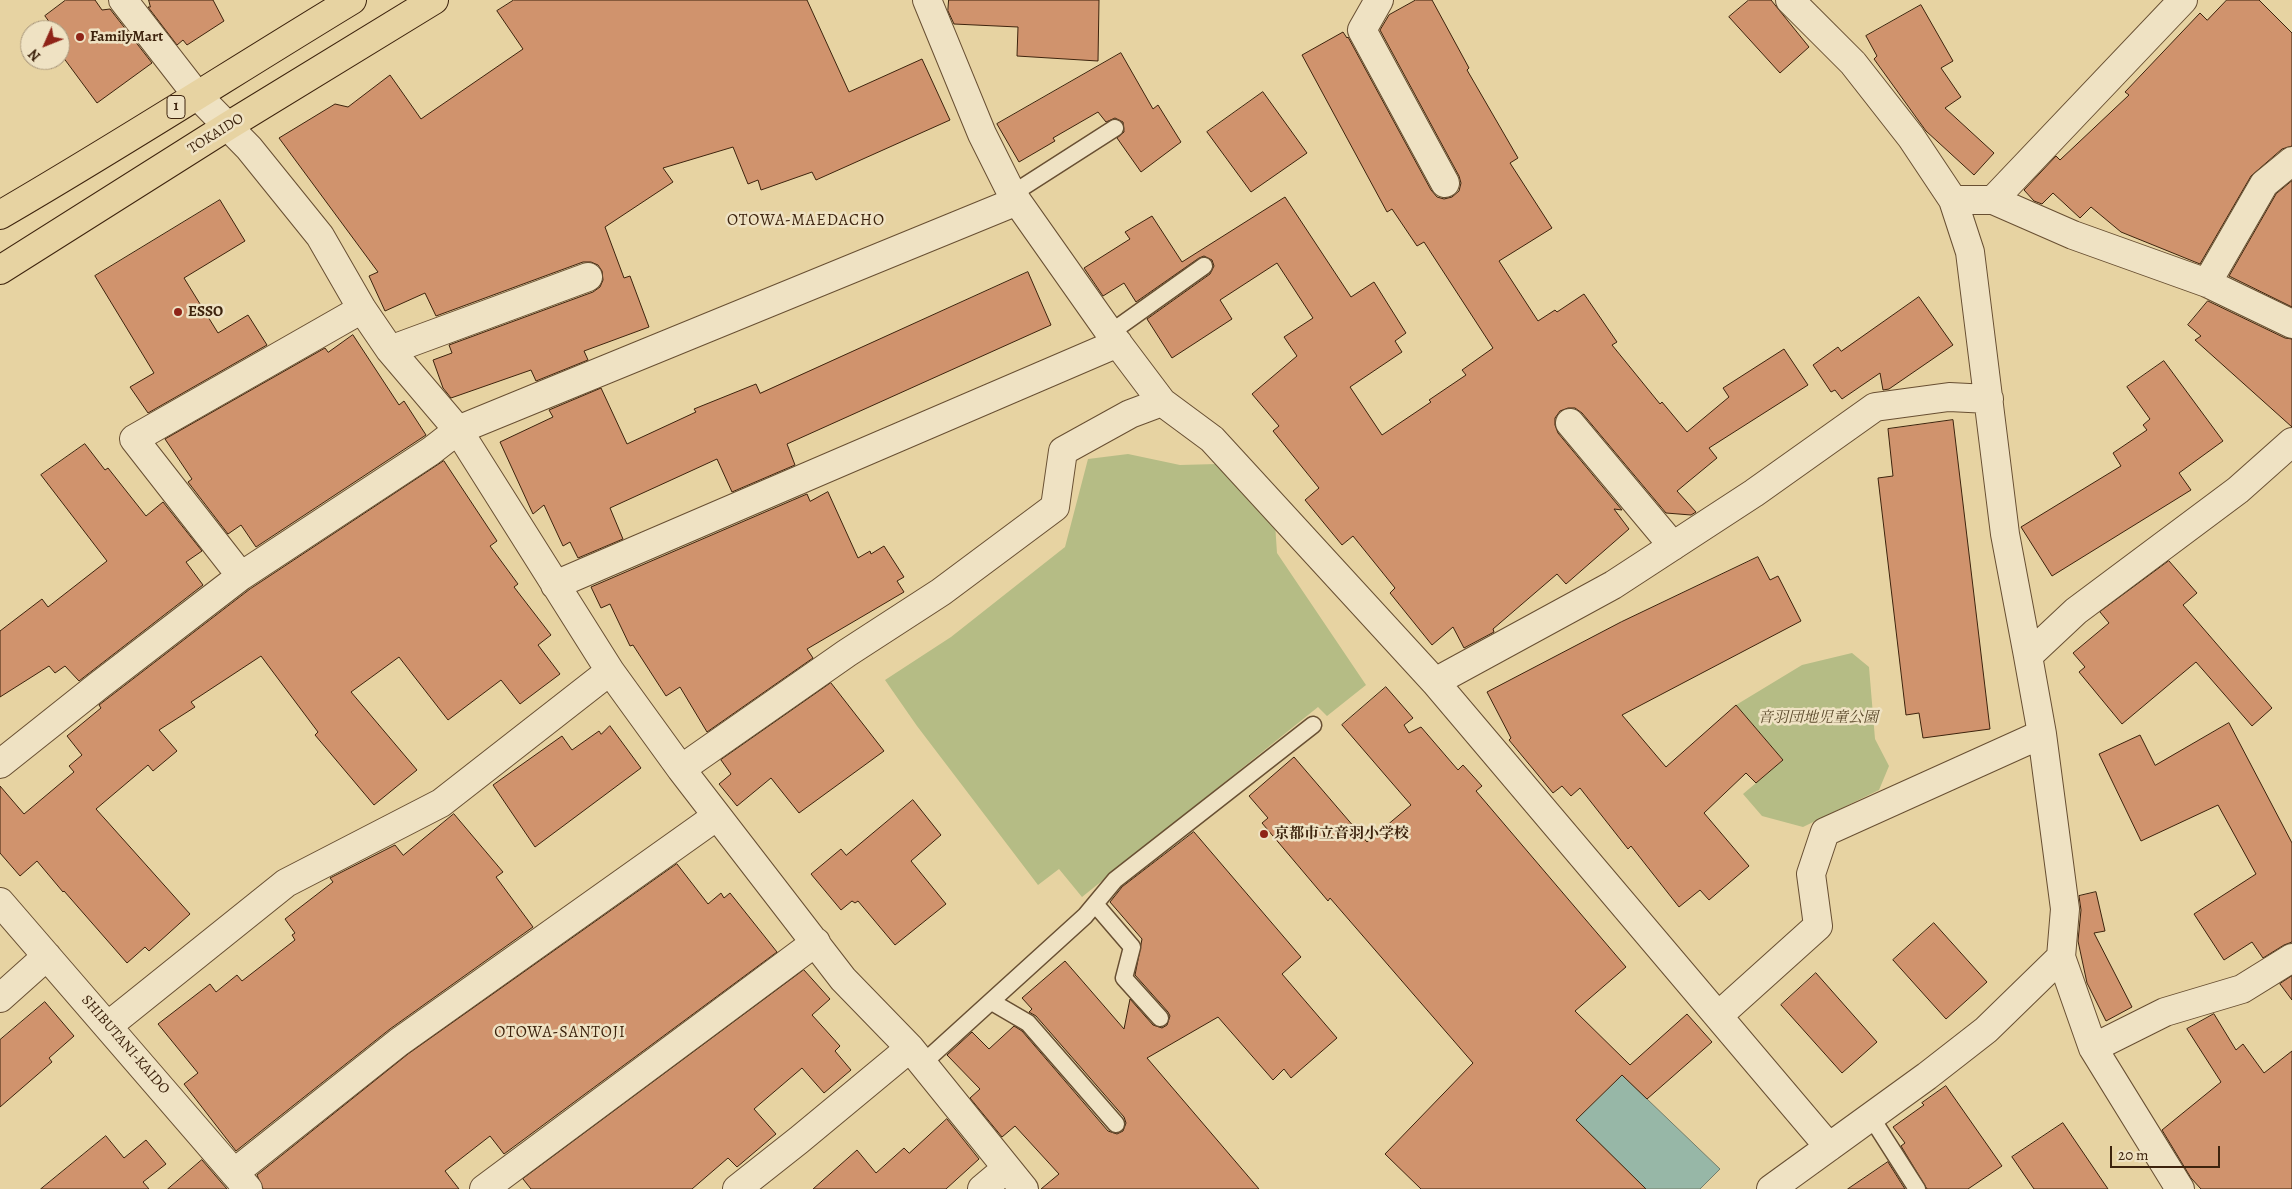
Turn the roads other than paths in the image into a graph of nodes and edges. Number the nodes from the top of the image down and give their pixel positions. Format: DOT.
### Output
graph roads {
  1 [pos="123,0"];
  2 [pos="352,0"];
  3 [pos="434,0"];
  4 [pos="927,0"];
  5 [pos="1378,0"];
  6 [pos="1790,0"];
  7 [pos="2183,0"];
  8 [pos="196,94"];
  9 [pos="228,126"];
  10 [pos="1115,128"];
  11 [pos="2292,161"];
  12 [pos="1445,183"];
  13 [pos="1014,197"];
  14 [pos="1953,200"];
  15 [pos="1993,200"];
  16 [pos="0,215"];
  17 [pos="1204,266"];
  18 [pos="0,270"];
  19 [pos="588,277"];
  20 [pos="2207,283"];
  21 [pos="362,309"];
  22 [pos="2292,324"];
  23 [pos="1114,338"];
  24 [pos="390,350"];
  25 [pos="1989,399"];
  26 [pos="1162,402"];
  27 [pos="1570,423"];
  28 [pos="458,430"];
  29 [pos="2292,442"];
  30 [pos="1673,546"];
  31 [pos="240,576"];
  32 [pos="555,585"];
  33 [pos="2028,656"];
  34 [pos="610,671"];
  35 [pos="1435,682"];
  36 [pos="1313,725"];
  37 [pos="2042,734"];
  38 [pos="0,764"];
  39 [pos="681,769"];
  40 [pos="717,816"];
  41 [pos="0,902"];
  42 [pos="1095,904"];
  43 [pos="816,942"];
  44 [pos="48,956"];
  45 [pos="2061,957"];
  46 [pos="2292,958"];
  47 [pos="0,998"];
  48 [pos="992,1002"];
  49 [pos="1718,1016"];
  50 [pos="1160,1018"];
  51 [pos="109,1026"];
  52 [pos="2093,1048"];
  53 [pos="916,1056"];
  54 [pos="1871,1117"];
  55 [pos="1116,1124"];
  56 [pos="1829,1147"];
  57 [pos="1007,1168"];
  58 [pos="241,1181"];
  59 [pos="484,1189"];
  60 [pos="737,1189"];
  61 [pos="982,1189"];
  62 [pos="1024,1189"];
  63 [pos="1771,1189"];
  64 [pos="1917,1189"];
  65 [pos="2180,1189"];
  1 -- 8 [label="street"];
  2 -- 8 [label="highway, 1"];
  3 -- 9 [label="highway, TOKAIDO"];
  4 -- 13 [label="street"];
  5 -- 12 [label="street"];
  6 -- 14 [label="street"];
  7 -- 15 [label="street"];
  8 -- 9 [label="street"];
  8 -- 16 [label="highway, 1"];
  9 -- 18 [label="highway, TOKAIDO"];
  9 -- 21 [label="street"];
  10 -- 13 [label="lane"];
  11 -- 20 [label="street"];
  13 -- 23 [label="street"];
  13 -- 28 [label="street"];
  14 -- 15 [label="street"];
  14 -- 25 [label="street"];
  15 -- 20 [label="street"];
  17 -- 23 [label="lane"];
  19 -- 24 [label="street"];
  20 -- 22 [label="street"];
  21 -- 24 [label="street"];
  21 -- 31 [label="street"];
  23 -- 26 [label="street"];
  23 -- 32 [label="street"];
  24 -- 28 [label="street"];
  25 -- 30 [label="street"];
  25 -- 33 [label="street"];
  26 -- 35 [label="street"];
  26 -- 39 [label="street"];
  27 -- 30 [label="street"];
  28 -- 31 [label="street"];
  28 -- 32 [label="street"];
  29 -- 33 [label="street"];
  30 -- 35 [label="street"];
  31 -- 38 [label="street"];
  32 -- 34 [label="street"];
  33 -- 37 [label="street"];
  34 -- 39 [label="street"];
  34 -- 51 [label="street"];
  35 -- 49 [label="street"];
  36 -- 42 [label="lane"];
  37 -- 45 [label="street"];
  37 -- 49 [label="street"];
  39 -- 40 [label="street"];
  40 -- 43 [label="street"];
  40 -- 58 [label="street"];
  41 -- 44 [label="street, SHIBUTANI-KAIDO"];
  42 -- 48 [label="lane"];
  42 -- 50 [label="lane"];
  43 -- 53 [label="street"];
  43 -- 59 [label="street"];
  44 -- 47 [label="street"];
  44 -- 51 [label="street, SHIBUTANI-KAIDO"];
  45 -- 52 [label="street"];
  45 -- 54 [label="street"];
  46 -- 52 [label="street"];
  48 -- 53 [label="lane"];
  48 -- 55 [label="lane"];
  49 -- 56 [label="street"];
  51 -- 58 [label="street, SHIBUTANI-KAIDO"];
  52 -- 65 [label="street"];
  53 -- 57 [label="street"];
  53 -- 60 [label="street"];
  54 -- 56 [label="street"];
  54 -- 64 [label="lane"];
  56 -- 63 [label="street"];
  57 -- 61 [label="street"];
  57 -- 62 [label="street"];
}
